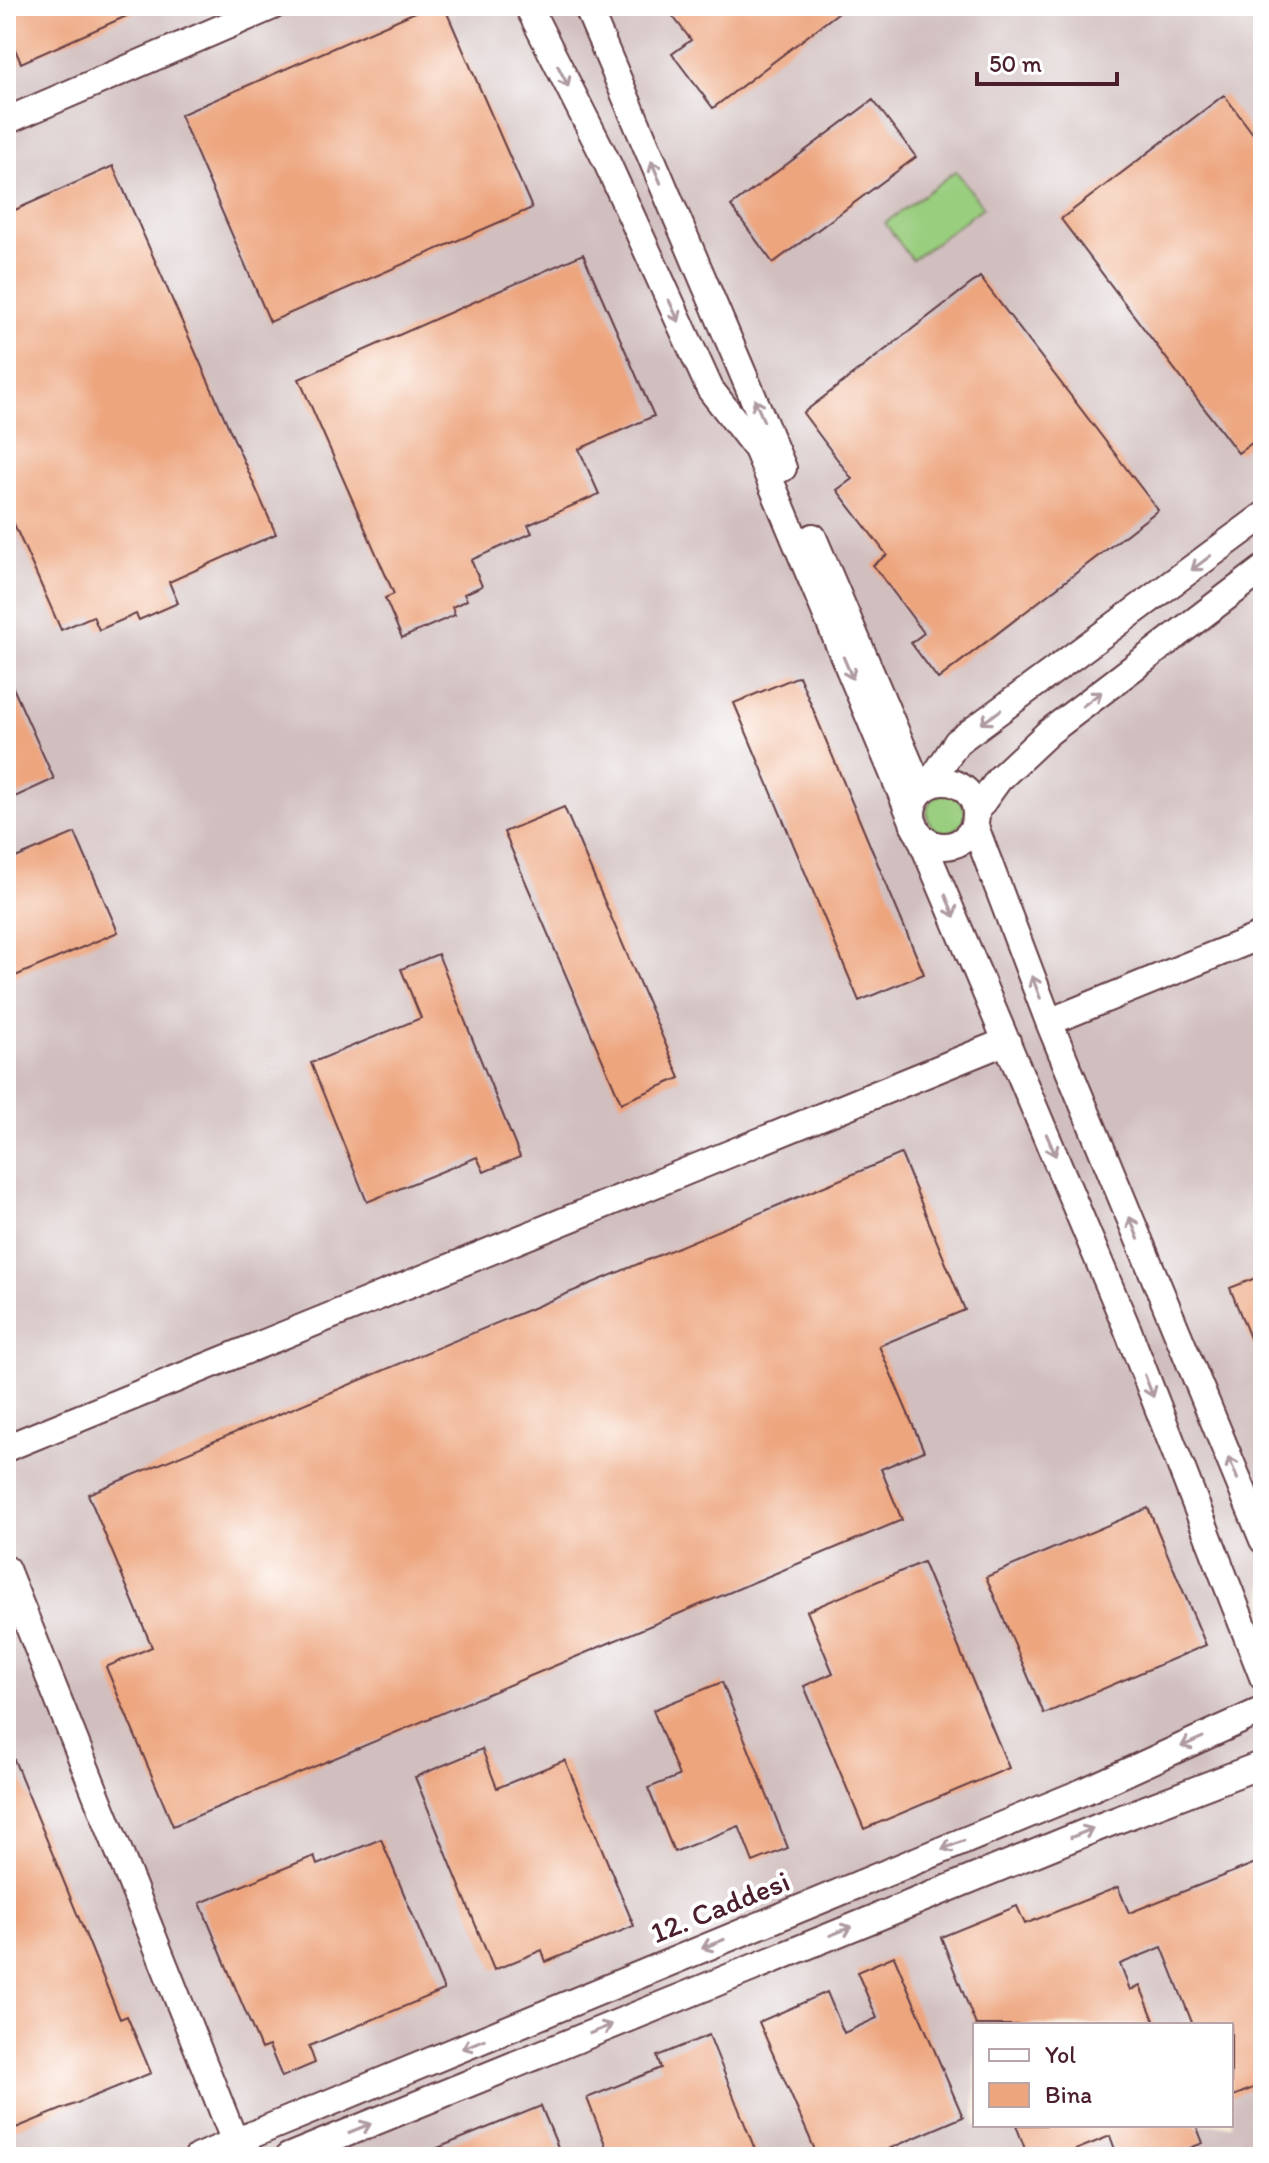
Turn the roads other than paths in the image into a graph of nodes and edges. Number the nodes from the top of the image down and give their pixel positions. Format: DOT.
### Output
graph roads {
  1 [pos="273,6"];
  2 [pos="528,6"];
  3 [pos="587,6"];
  4 [pos="6,121"];
  5 [pos="1263,516"];
  6 [pos="1263,569"];
  7 [pos="925,789"];
  8 [pos="975,818"];
  9 [pos="917,830"];
  10 [pos="1263,935"];
  11 [pos="1049,1022"];
  12 [pos="1007,1041"];
  13 [pos="6,1448"];
  14 [pos="1263,1540"];
  15 [pos="6,1569"];
  16 [pos="1263,1677"];
  17 [pos="1263,1710"];
  18 [pos="1263,1764"];
  19 [pos="235,2142"];
  20 [pos="198,2157"];
  21 [pos="288,2157"];
  1 -- 4 [label="street"];
  2 -- 9 [label="street, one-way"];
  7 -- 3 [label="street, one-way"];
  5 -- 7 [label="street, one-way"];
  8 -- 6 [label="street, one-way"];
  7 -- 8 [label="street"];
  7 -- 9 [label="street"];
  8 -- 9 [label="street"];
  11 -- 8 [label="street, one-way"];
  9 -- 12 [label="street, one-way"];
  10 -- 11 [label="street"];
  14 -- 11 [label="street, one-way"];
  12 -- 13 [label="street"];
  12 -- 16 [label="street, one-way"];
  15 -- 19 [label="street"];
  17 -- 19 [label="street, 12. Caddesi, one-way"];
  21 -- 18 [label="street, one-way"];
  19 -- 20 [label="street, 12. Caddesi"];
}
